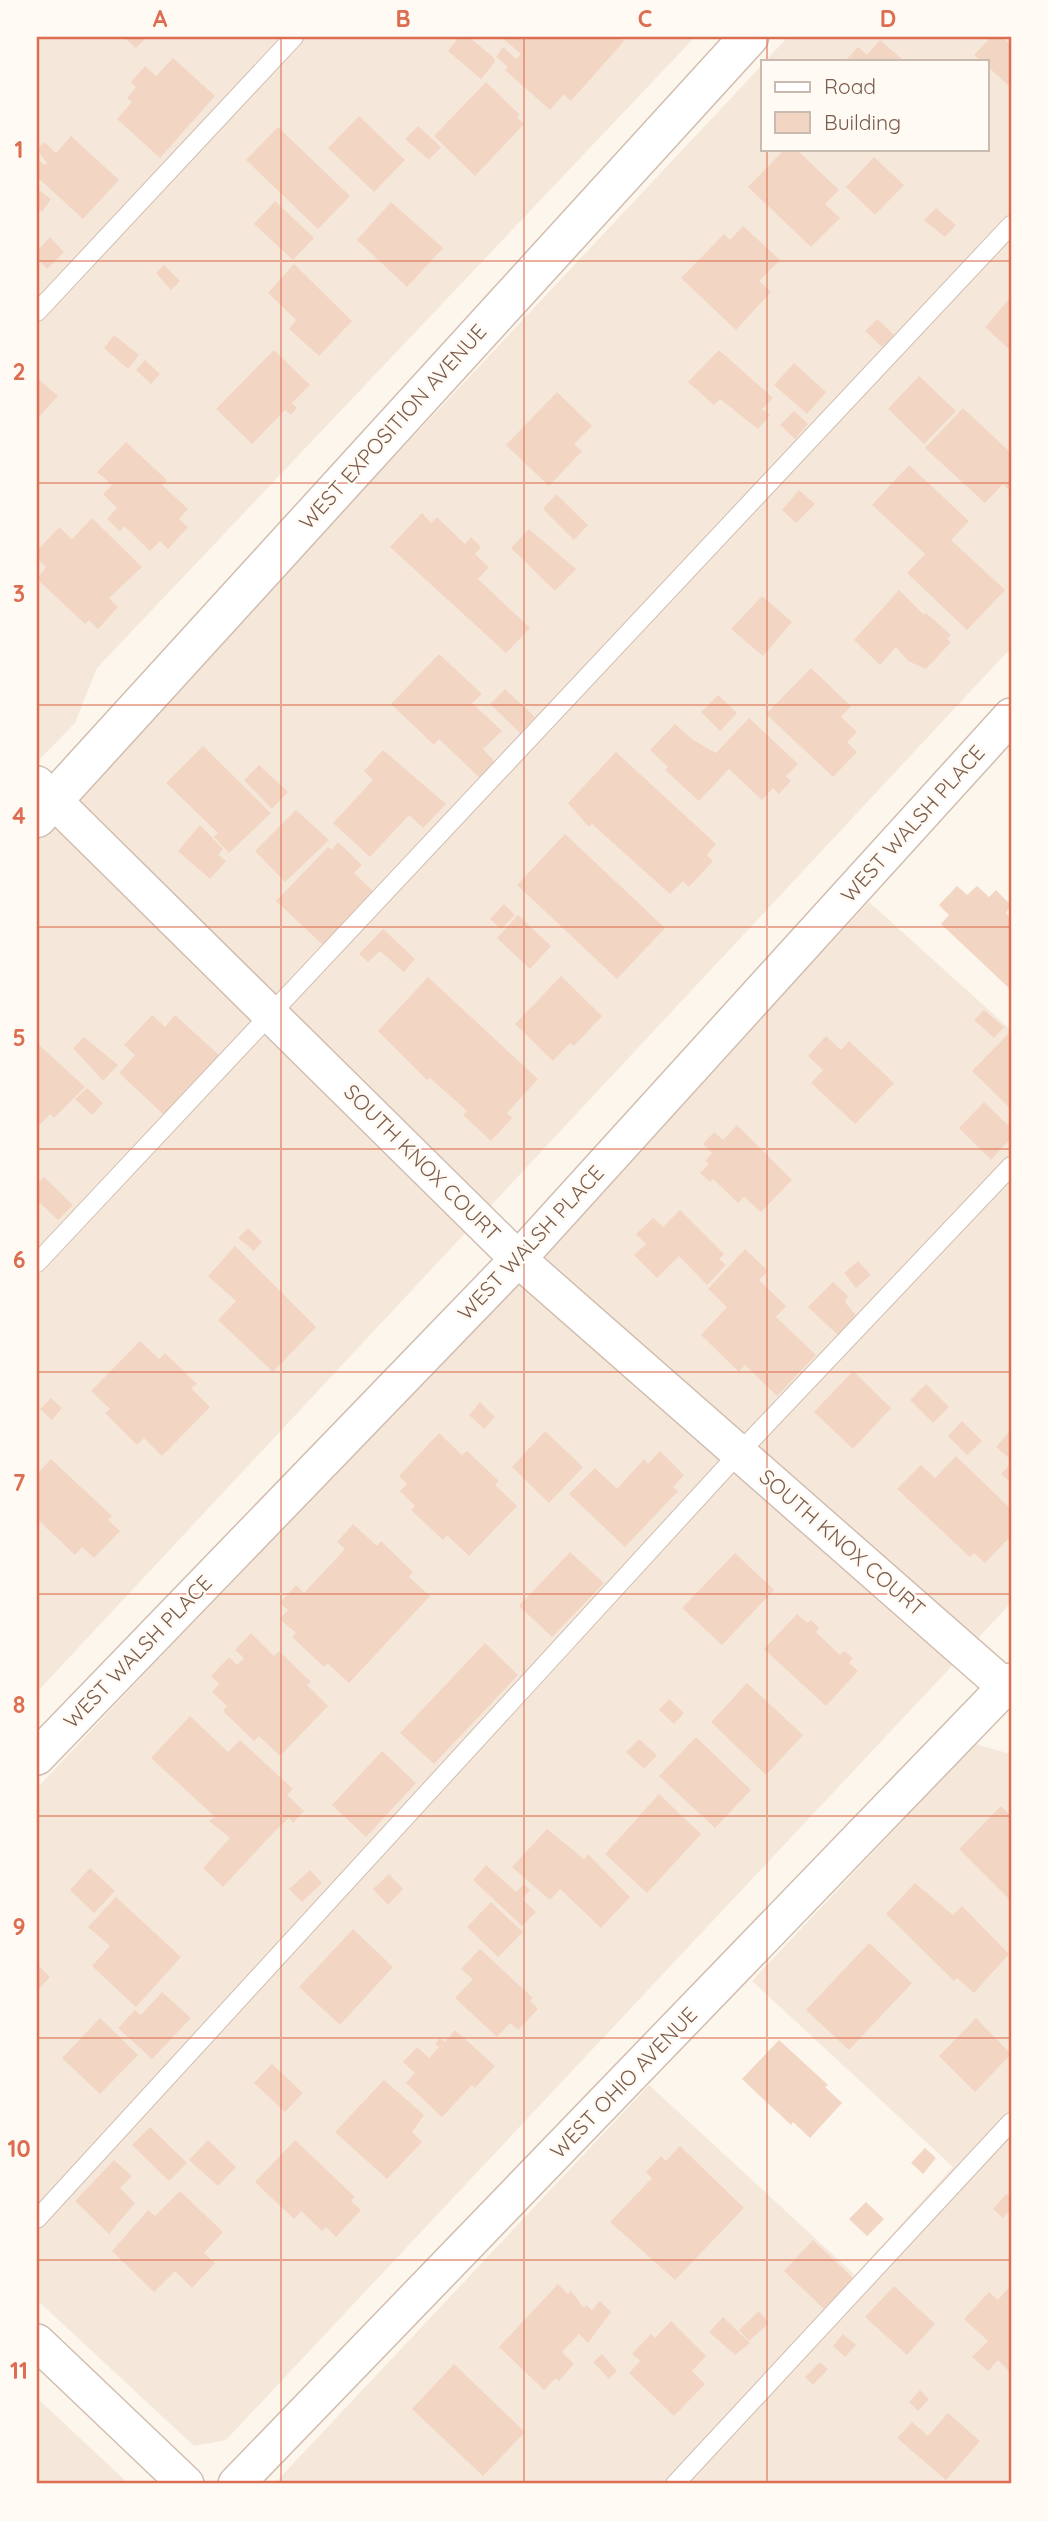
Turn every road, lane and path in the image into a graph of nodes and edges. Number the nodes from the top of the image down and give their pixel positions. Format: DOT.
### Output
graph roads {
  1 [pos="294,37"];
  2 [pos="749,37"];
  3 [pos="1011,225"];
  4 [pos="37,312"];
  5 [pos="1011,716"];
  6 [pos="42,800"];
  7 [pos="270,1013"];
  8 [pos="1011,1166"];
  9 [pos="518,1259"];
  10 [pos="37,1263"];
  11 [pos="740,1453"];
  12 [pos="1009,1687"];
  13 [pos="37,1757"];
  14 [pos="1011,2122"];
  15 [pos="37,2219"];
  16 [pos="37,2342"];
  17 [pos="186,2484"];
  18 [pos="236,2484"];
  19 [pos="675,2484"];
  1 -- 4 [label="lane"];
  2 -- 6 [label="street, WEST EXPOSITION AVENUE"];
  3 -- 7 [label="lane"];
  5 -- 9 [label="street, WEST WALSH PLACE"];
  6 -- 7 [label="street, SOUTH KNOX COURT"];
  7 -- 9 [label="street, SOUTH KNOX COURT"];
  7 -- 10 [label="lane"];
  8 -- 11 [label="lane"];
  9 -- 11 [label="street, SOUTH KNOX COURT"];
  9 -- 13 [label="street, WEST WALSH PLACE"];
  11 -- 12 [label="street, SOUTH KNOX COURT"];
  11 -- 15 [label="lane"];
  12 -- 18 [label="street, WEST OHIO AVENUE"];
  14 -- 19 [label="lane"];
  16 -- 17 [label="street"];
}
